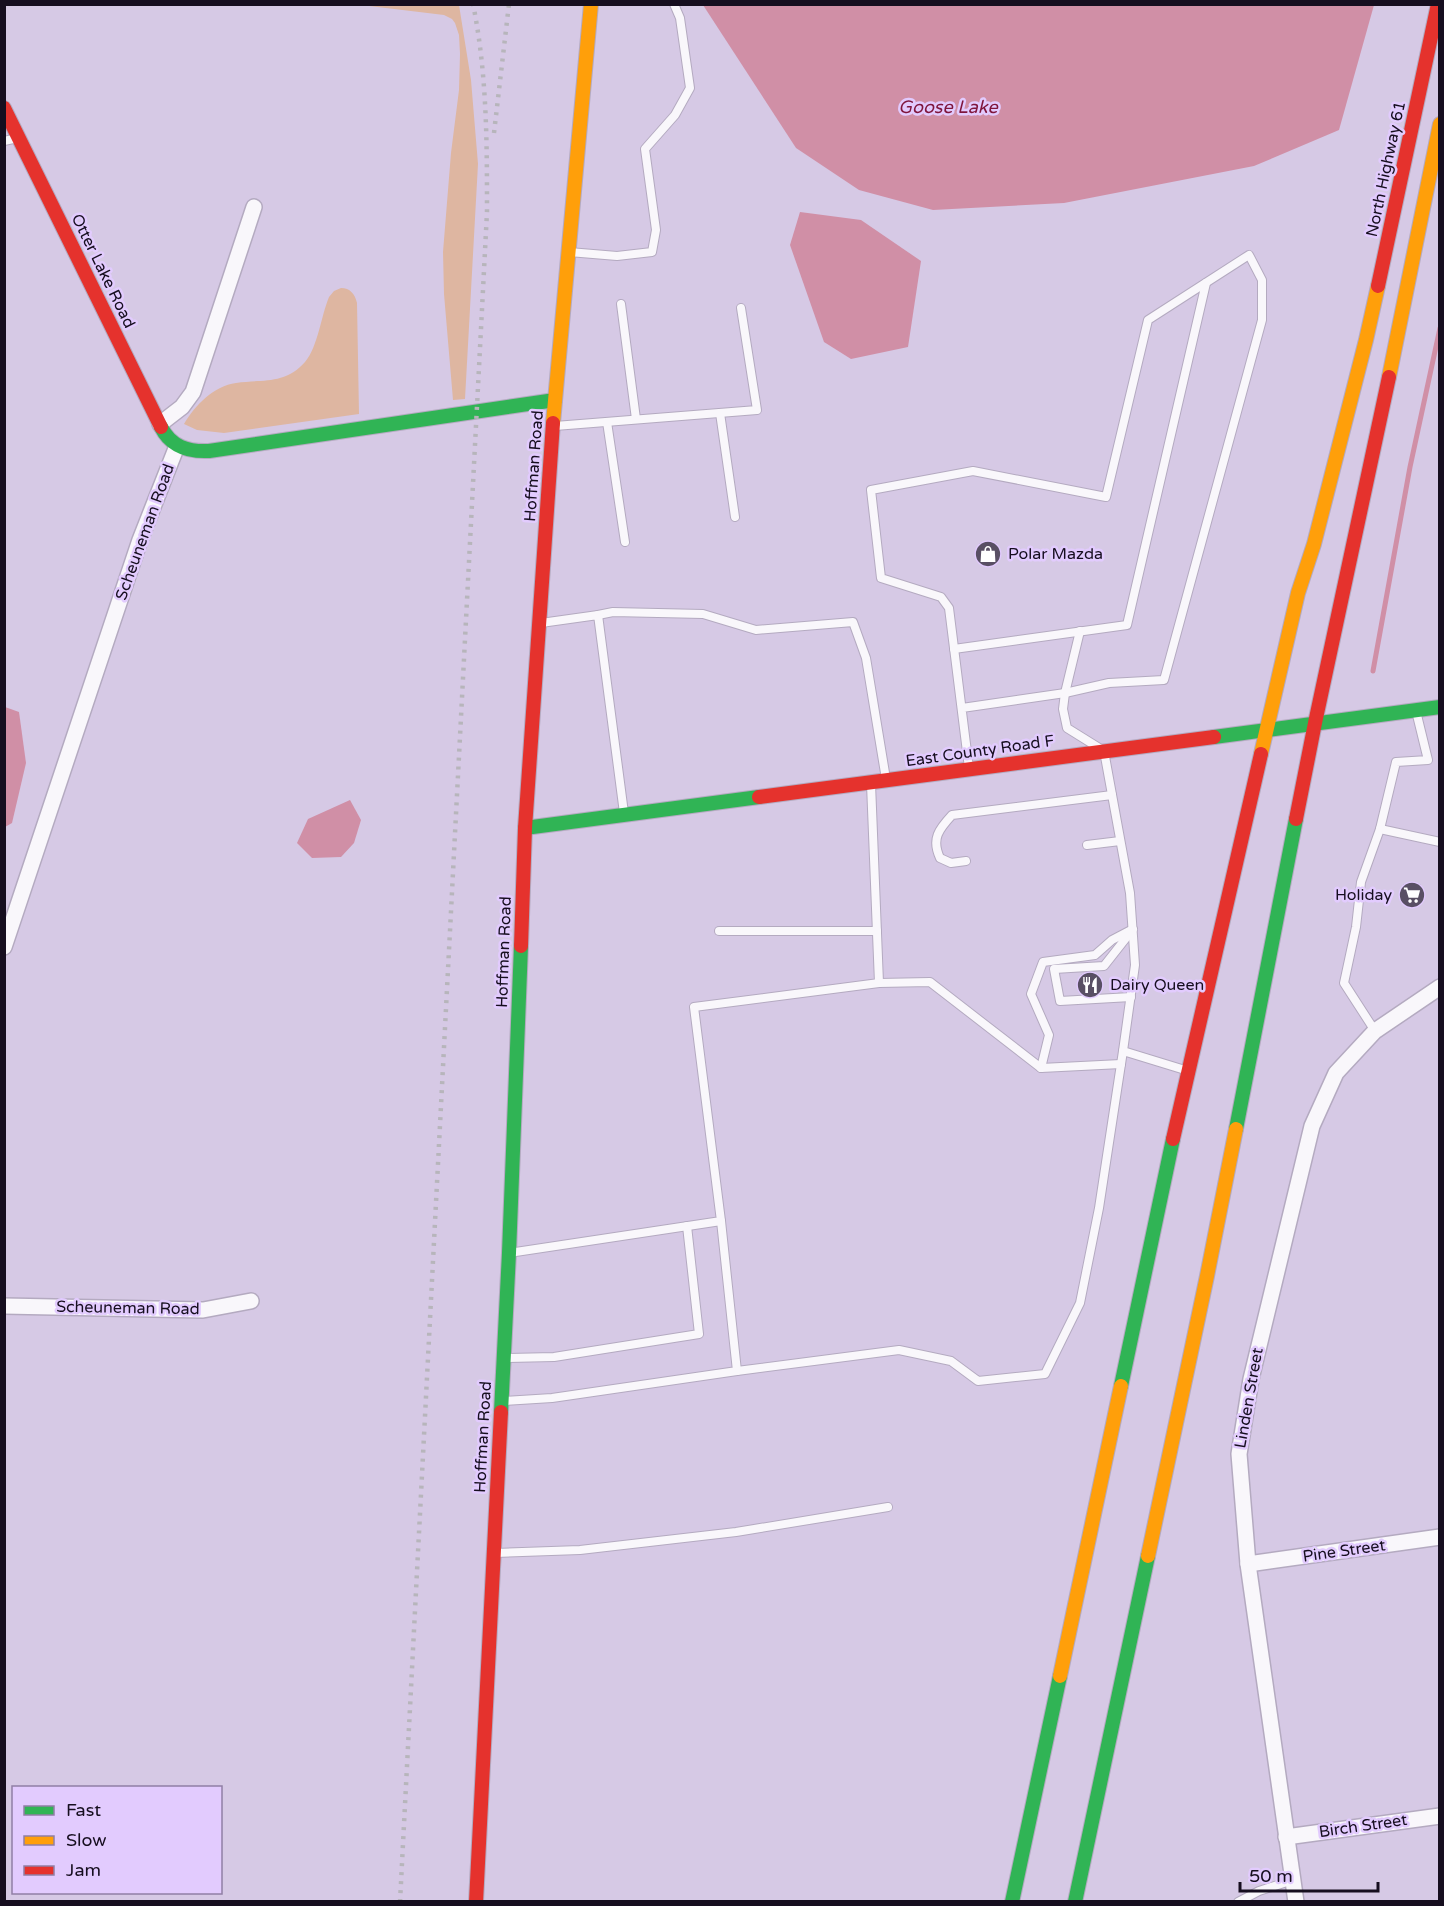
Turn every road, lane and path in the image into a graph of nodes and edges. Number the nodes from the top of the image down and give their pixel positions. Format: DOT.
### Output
graph roads {
  1 [pos="591,4"];
  2 [pos="674,4"];
  3 [pos="1438,4"];
  4 [pos="4,108"];
  5 [pos="1440,124"];
  6 [pos="19,138"];
  7 [pos="4,141"];
  8 [pos="254,207"];
  9 [pos="568,252"];
  10 [pos="1206,283"];
  11 [pos="621,304"];
  12 [pos="741,308"];
  13 [pos="555,400"];
  14 [pos="720,413"];
  15 [pos="636,419"];
  16 [pos="607,422"];
  17 [pos="160,424"];
  18 [pos="553,426"];
  19 [pos="177,446"];
  20 [pos="735,517"];
  21 [pos="626,542"];
  22 [pos="598,615"];
  23 [pos="539,623"];
  24 [pos="1080,631"];
  25 [pos="954,649"];
  26 [pos="1065,693"];
  27 [pos="1440,706"];
  28 [pos="962,708"];
  29 [pos="1415,710"];
  30 [pos="1315,723"];
  31 [pos="1266,730"];
  32 [pos="1104,751"];
  33 [pos="970,769"];
  34 [pos="887,780"];
  35 [pos="871,782"];
  36 [pos="1112,795"];
  37 [pos="624,815"];
  38 [pos="525,828"];
  39 [pos="1380,829"];
  40 [pos="1120,841"];
  41 [pos="1440,842"];
  42 [pos="1087,845"];
  43 [pos="966,861"];
  44 [pos="1133,930"];
  45 [pos="719,931"];
  46 [pos="877,931"];
  47 [pos="4,947"];
  48 [pos="879,983"];
  49 [pos="1440,987"];
  50 [pos="1131,997"];
  51 [pos="1375,1031"];
  52 [pos="1123,1051"];
  53 [pos="1121,1064"];
  54 [pos="1041,1068"];
  55 [pos="1188,1071"];
  56 [pos="721,1221"];
  57 [pos="687,1226"];
  58 [pos="509,1253"];
  59 [pos="251,1301"];
  60 [pos="4,1306"];
  61 [pos="504,1358"];
  62 [pos="737,1371"];
  63 [pos="502,1401"];
  64 [pos="888,1507"];
  65 [pos="1440,1538"];
  66 [pos="494,1553"];
  67 [pos="1248,1564"];
  68 [pos="1440,1816"];
  69 [pos="1286,1837"];
  70 [pos="1293,1880"];
  71 [pos="476,1902"];
  72 [pos="1012,1902"];
  73 [pos="1075,1902"];
  74 [pos="1238,1902"];
  75 [pos="1296,1902"];
  1 -- 9 [label="main road, Hoffman Road"];
  2 -- 9 [label="lane"];
  3 -- 31 [label="main road, North Highway 61"];
  4 -- 6 [label="main road, Otter Lake Road"];
  5 -- 30 [label="main road"];
  6 -- 7 [label="lane"];
  6 -- 17 [label="main road, Otter Lake Road"];
  8 -- 17 [label="street"];
  9 -- 13 [label="main road, Hoffman Road"];
  10 -- 24 [label="lane"];
  10 -- 25 [label="lane"];
  10 -- 26 [label="lane"];
  11 -- 15 [label="lane"];
  12 -- 14 [label="lane"];
  13 -- 18 [label="main road, Hoffman Road"];
  13 -- 19 [label="main road, Scheuneman Road"];
  14 -- 15 [label="lane"];
  14 -- 20 [label="lane"];
  15 -- 16 [label="lane"];
  16 -- 18 [label="lane"];
  16 -- 21 [label="lane"];
  17 -- 19 [label="main road, Otter Lake Road"];
  18 -- 23 [label="main road, Hoffman Road"];
  19 -- 47 [label="street, Scheuneman Road"];
  22 -- 23 [label="lane"];
  22 -- 34 [label="lane"];
  22 -- 37 [label="lane"];
  23 -- 38 [label="main road, Hoffman Road"];
  24 -- 25 [label="lane"];
  24 -- 26 [label="lane"];
  25 -- 28 [label="lane"];
  26 -- 28 [label="lane"];
  26 -- 32 [label="lane"];
  27 -- 29 [label="main road, East County Road F"];
  28 -- 33 [label="lane"];
  29 -- 30 [label="main road, East County Road F"];
  29 -- 39 [label="lane"];
  30 -- 31 [label="main road, East County Road F"];
  30 -- 73 [label="main road"];
  31 -- 32 [label="main road, East County Road F"];
  31 -- 55 [label="main road, North Highway 61"];
  32 -- 33 [label="main road, East County Road F"];
  32 -- 36 [label="lane"];
  33 -- 34 [label="main road, East County Road F"];
  34 -- 35 [label="main road, East County Road F"];
  35 -- 37 [label="main road, East County Road F"];
  35 -- 46 [label="lane"];
  36 -- 40 [label="lane"];
  36 -- 43 [label="lane"];
  37 -- 38 [label="main road, East County Road F"];
  38 -- 58 [label="main road, Hoffman Road"];
  39 -- 41 [label="lane"];
  39 -- 51 [label="lane"];
  40 -- 42 [label="lane"];
  40 -- 44 [label="lane"];
  44 -- 50 [label="lane"];
  44 -- 50 [label="lane"];
  44 -- 54 [label="lane"];
  45 -- 46 [label="lane"];
  46 -- 48 [label="lane"];
  48 -- 54 [label="lane"];
  48 -- 56 [label="lane"];
  49 -- 51 [label="street, Linden Street"];
  50 -- 52 [label="lane"];
  51 -- 67 [label="street, Linden Street"];
  52 -- 53 [label="lane"];
  52 -- 55 [label="lane"];
  53 -- 54 [label="lane"];
  53 -- 62 [label="lane"];
  55 -- 72 [label="main road, North Highway 61"];
  56 -- 57 [label="lane"];
  56 -- 62 [label="lane"];
  57 -- 58 [label="lane"];
  57 -- 61 [label="lane"];
  58 -- 61 [label="main road, Hoffman Road"];
  59 -- 60 [label="street, Scheuneman Road"];
  61 -- 63 [label="main road, Hoffman Road"];
  62 -- 63 [label="lane"];
  63 -- 66 [label="main road, Hoffman Road"];
  64 -- 66 [label="lane"];
  65 -- 67 [label="street, Pine Street"];
  66 -- 71 [label="main road, Hoffman Road"];
  67 -- 69 [label="street, Linden Street"];
  68 -- 69 [label="street, Birch Street"];
  69 -- 70 [label="street, Linden Street"];
  70 -- 74 [label="lane"];
  70 -- 75 [label="street, Linden Street"];
}
